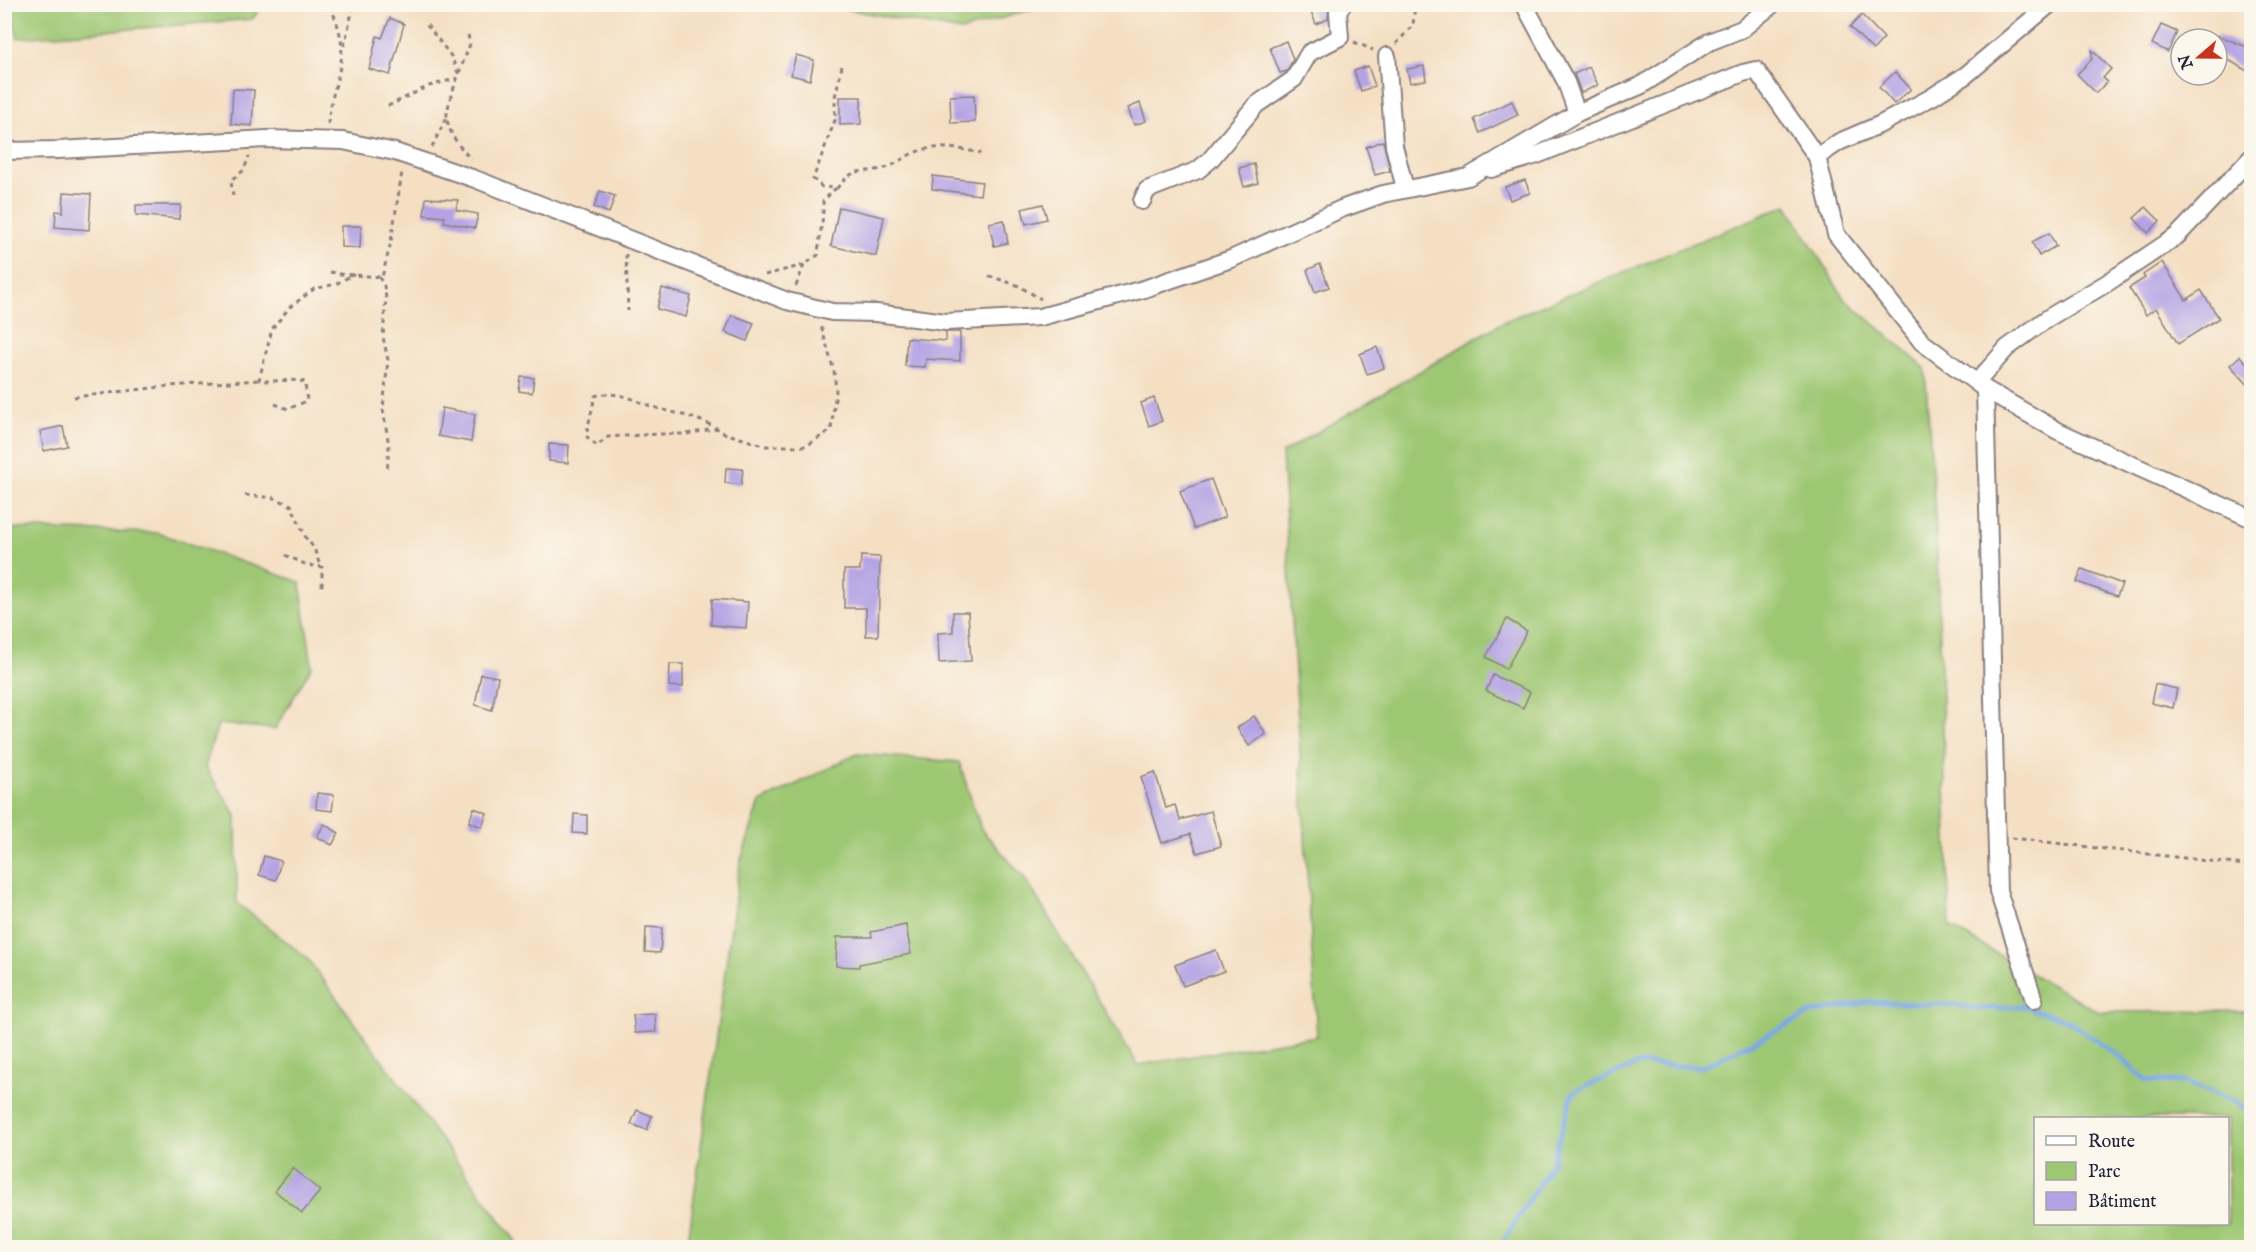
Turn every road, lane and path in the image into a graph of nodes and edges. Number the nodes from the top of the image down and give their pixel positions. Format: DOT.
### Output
graph roads {
  1 [pos="354,4"];
  2 [pos="1343,4"];
  3 [pos="1415,4"];
  4 [pos="1524,4"];
  5 [pos="1773,4"];
  6 [pos="2050,4"];
  7 [pos="330,6"];
  8 [pos="427,25"];
  9 [pos="468,35"];
  10 [pos="1340,37"];
  11 [pos="343,54"];
  12 [pos="1387,56"];
  13 [pos="842,66"];
  14 [pos="459,77"];
  15 [pos="388,106"];
  16 [pos="1577,112"];
  17 [pos="446,118"];
  18 [pos="253,140"];
  19 [pos="326,141"];
  20 [pos="4,151"];
  21 [pos="981,153"];
  22 [pos="405,156"];
  23 [pos="1817,157"];
  24 [pos="2252,157"];
  25 [pos="426,163"];
  26 [pos="1468,177"];
  27 [pos="482,181"];
  28 [pos="837,188"];
  29 [pos="1405,188"];
  30 [pos="233,196"];
  31 [pos="1142,201"];
  32 [pos="628,238"];
  33 [pos="804,265"];
  34 [pos="330,272"];
  35 [pos="354,274"];
  36 [pos="379,276"];
  37 [pos="989,276"];
  38 [pos="743,283"];
  39 [pos="790,301"];
  40 [pos="821,310"];
  41 [pos="628,311"];
  42 [pos="1055,313"];
  43 [pos="259,380"];
  44 [pos="1981,385"];
  45 [pos="74,397"];
  46 [pos="275,404"];
  47 [pos="718,429"];
  48 [pos="387,472"];
  49 [pos="245,495"];
  50 [pos="2252,519"];
  51 [pos="285,555"];
  52 [pos="320,566"];
  53 [pos="322,586"];
  54 [pos="1996,836"];
  55 [pos="2252,866"];
  56 [pos="2034,1000"];
  1 -- 11 [label="path"];
  2 -- 10 [label="street"];
  3 -- 12 [label="path"];
  4 -- 16 [label="street"];
  5 -- 16 [label="street"];
  6 -- 23 [label="street"];
  7 -- 11 [label="path"];
  8 -- 14 [label="path"];
  9 -- 14 [label="path"];
  10 -- 12 [label="path"];
  10 -- 31 [label="street"];
  11 -- 19 [label="path"];
  12 -- 29 [label="street"];
  13 -- 28 [label="path"];
  14 -- 15 [label="path"];
  14 -- 17 [label="path"];
  16 -- 26 [label="street"];
  17 -- 25 [label="path"];
  17 -- 27 [label="path"];
  18 -- 19 [label="street"];
  18 -- 20 [label="street"];
  18 -- 30 [label="path"];
  19 -- 22 [label="street"];
  21 -- 28 [label="path"];
  22 -- 25 [label="street"];
  22 -- 36 [label="path"];
  23 -- 26 [label="street"];
  23 -- 44 [label="street"];
  24 -- 44 [label="street"];
  25 -- 27 [label="street"];
  26 -- 29 [label="street"];
  27 -- 32 [label="street"];
  28 -- 33 [label="path"];
  29 -- 42 [label="street"];
  32 -- 38 [label="street"];
  32 -- 41 [label="path"];
  33 -- 38 [label="path"];
  33 -- 39 [label="path"];
  34 -- 35 [label="path"];
  35 -- 36 [label="path"];
  35 -- 43 [label="path"];
  36 -- 48 [label="path"];
  37 -- 42 [label="path"];
  38 -- 39 [label="street"];
  39 -- 40 [label="street"];
  40 -- 42 [label="street"];
  40 -- 47 [label="path"];
  43 -- 45 [label="path"];
  43 -- 46 [label="path"];
  44 -- 50 [label="street"];
  44 -- 54 [label="street"];
  47 -- 47 [label="path"];
  49 -- 52 [label="path"];
  51 -- 52 [label="path"];
  52 -- 53 [label="path"];
  54 -- 55 [label="path"];
  54 -- 56 [label="street"];
}
